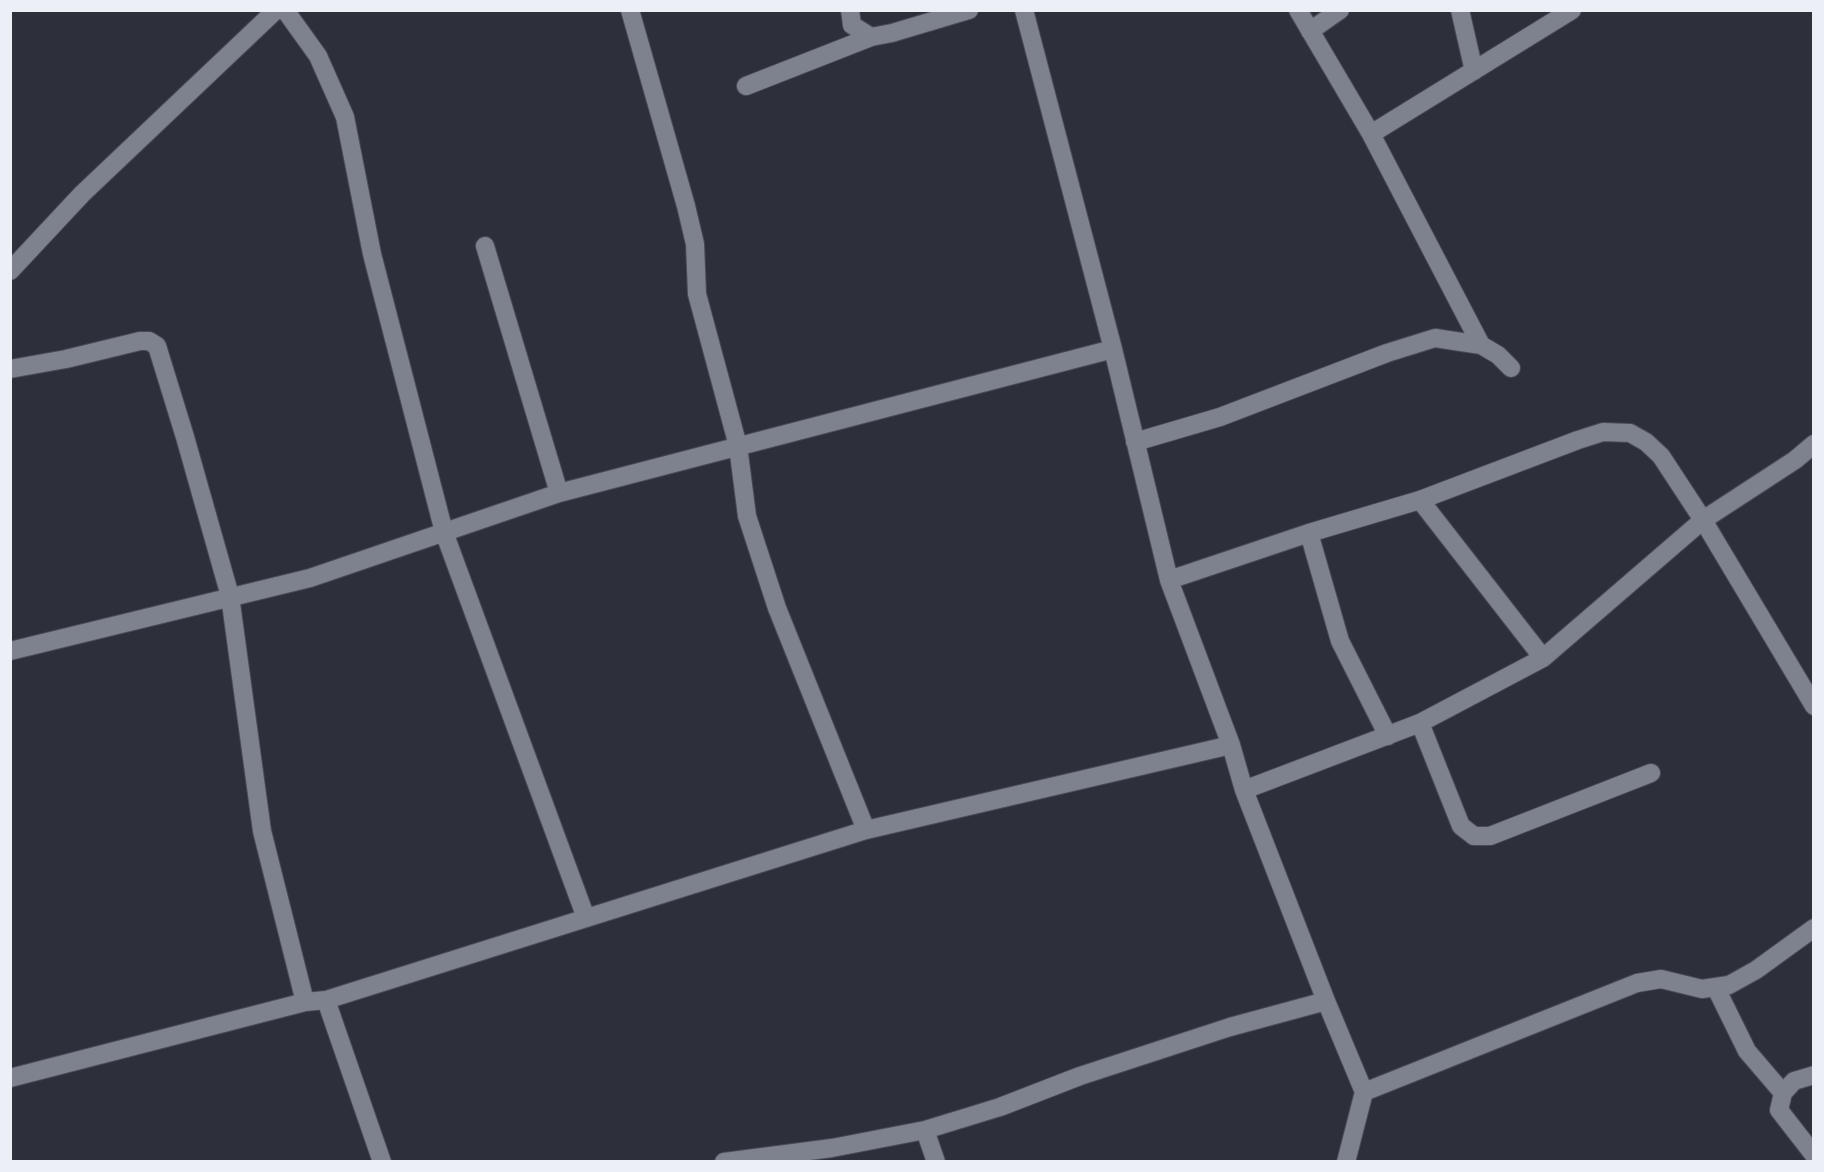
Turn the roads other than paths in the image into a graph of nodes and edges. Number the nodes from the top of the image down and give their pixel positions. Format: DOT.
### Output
graph roads {
  1 [pos="276,10"];
  2 [pos="285,10"];
  3 [pos="630,10"];
  4 [pos="850,10"];
  5 [pos="969,10"];
  6 [pos="1024,10"];
  7 [pos="1298,10"];
  8 [pos="1340,10"];
  9 [pos="1460,10"];
  10 [pos="1572,10"];
  11 [pos="1310,31"];
  12 [pos="871,37"];
  13 [pos="1474,71"];
  14 [pos="746,86"];
  15 [pos="1371,134"];
  16 [pos="485,246"];
  17 [pos="10,271"];
  18 [pos="1481,345"];
  19 [pos="1113,349"];
  20 [pos="1511,368"];
  21 [pos="10,369"];
  22 [pos="1135,442"];
  23 [pos="1814,444"];
  24 [pos="738,446"];
  25 [pos="559,494"];
  26 [pos="1420,500"];
  27 [pos="1703,520"];
  28 [pos="444,532"];
  29 [pos="1309,533"];
  30 [pos="1169,580"];
  31 [pos="230,596"];
  32 [pos="10,651"];
  33 [pos="1543,657"];
  34 [pos="1814,706"];
  35 [pos="1420,723"];
  36 [pos="1388,736"];
  37 [pos="1231,745"];
  38 [pos="1651,773"];
  39 [pos="1244,790"];
  40 [pos="866,830"];
  41 [pos="586,918"];
  42 [pos="1814,928"];
  43 [pos="1716,988"];
  44 [pos="326,1000"];
  45 [pos="1326,1001"];
  46 [pos="305,1002"];
  47 [pos="1814,1075"];
  48 [pos="10,1078"];
  49 [pos="1364,1092"];
  50 [pos="1783,1094"];
  51 [pos="926,1130"];
  52 [pos="1814,1155"];
  53 [pos="382,1161"];
  54 [pos="724,1161"];
  55 [pos="936,1161"];
  56 [pos="1346,1161"];
  1 -- 17 [label="street"];
  2 -- 28 [label="street"];
  3 -- 24 [label="street"];
  4 -- 12 [label="street"];
  5 -- 12 [label="street"];
  6 -- 19 [label="street"];
  7 -- 11 [label="street"];
  8 -- 11 [label="street"];
  9 -- 13 [label="street"];
  10 -- 13 [label="street"];
  11 -- 15 [label="street"];
  12 -- 14 [label="street"];
  13 -- 15 [label="street"];
  15 -- 18 [label="street"];
  16 -- 25 [label="street"];
  18 -- 20 [label="street"];
  18 -- 22 [label="street"];
  19 -- 22 [label="street"];
  19 -- 24 [label="street"];
  21 -- 31 [label="street"];
  22 -- 30 [label="street"];
  23 -- 27 [label="street"];
  24 -- 25 [label="street"];
  24 -- 40 [label="street"];
  25 -- 28 [label="street"];
  26 -- 27 [label="street"];
  26 -- 29 [label="street"];
  26 -- 33 [label="street"];
  27 -- 33 [label="street"];
  27 -- 34 [label="street"];
  28 -- 31 [label="street"];
  28 -- 41 [label="street"];
  29 -- 30 [label="street"];
  29 -- 36 [label="street"];
  30 -- 37 [label="street"];
  31 -- 32 [label="street"];
  31 -- 46 [label="street"];
  33 -- 35 [label="street"];
  35 -- 36 [label="street"];
  35 -- 38 [label="street"];
  36 -- 39 [label="street"];
  37 -- 39 [label="street"];
  37 -- 40 [label="street"];
  39 -- 45 [label="street"];
  40 -- 41 [label="street"];
  41 -- 44 [label="street"];
  42 -- 43 [label="street"];
  43 -- 49 [label="street"];
  43 -- 50 [label="street"];
  44 -- 46 [label="street"];
  44 -- 53 [label="street"];
  45 -- 49 [label="street"];
  45 -- 51 [label="street"];
  46 -- 48 [label="street"];
  47 -- 50 [label="street"];
  49 -- 56 [label="street"];
  50 -- 52 [label="street"];
  51 -- 54 [label="street"];
  51 -- 55 [label="street"];
}
